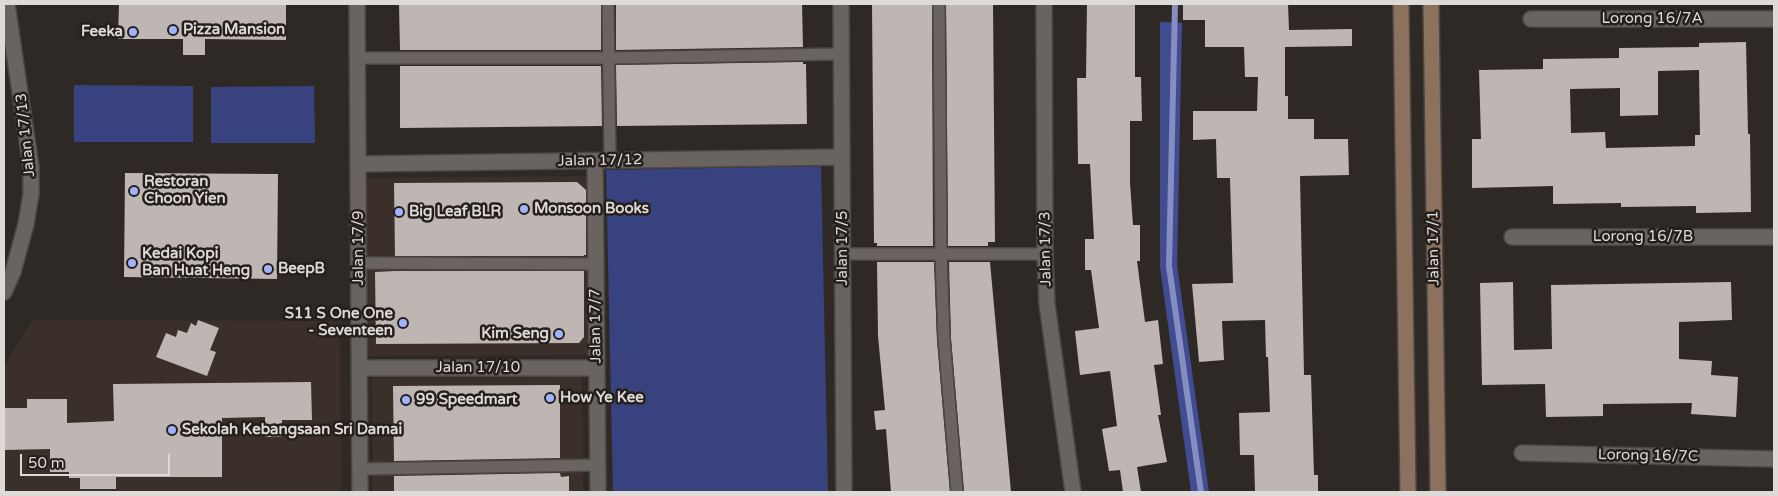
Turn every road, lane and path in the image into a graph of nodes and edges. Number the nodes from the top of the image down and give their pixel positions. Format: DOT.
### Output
graph roads {
  1 [pos="7,4"];
  2 [pos="357,4"];
  3 [pos="608,4"];
  4 [pos="841,4"];
  5 [pos="940,4"];
  6 [pos="1044,4"];
  7 [pos="1401,4"];
  8 [pos="1431,4"];
  9 [pos="1531,19"];
  10 [pos="1774,19"];
  11 [pos="841,54"];
  12 [pos="358,58"];
  13 [pos="608,58"];
  14 [pos="842,157"];
  15 [pos="610,160"];
  16 [pos="595,161"];
  17 [pos="358,164"];
  18 [pos="1512,237"];
  19 [pos="1774,238"];
  20 [pos="843,254"];
  21 [pos="941,254"];
  22 [pos="1045,254"];
  23 [pos="359,263"];
  24 [pos="596,264"];
  25 [pos="4,292"];
  26 [pos="360,368"];
  27 [pos="597,368"];
  28 [pos="1522,454"];
  29 [pos="1774,459"];
  30 [pos="598,465"];
  31 [pos="360,469"];
  32 [pos="360,492"];
  33 [pos="598,492"];
  34 [pos="844,492"];
  35 [pos="957,492"];
  36 [pos="1073,492"];
  37 [pos="1408,492"];
  38 [pos="1438,492"];
  1 -- 25 [label="street, Jalan 17/13"];
  2 -- 12 [label="street, Jalan 17/9"];
  3 -- 13 [label="lane"];
  4 -- 11 [label="street, Jalan 17/5"];
  5 -- 21 [label="lane"];
  6 -- 22 [label="street, Jalan 17/3"];
  7 -- 37 [label="street, Jalan 17/1"];
  8 -- 38 [label="street, Jalan 17/1"];
  9 -- 10 [label="street, Lorong 16/7A"];
  11 -- 13 [label="lane"];
  11 -- 14 [label="street, Jalan 17/5"];
  12 -- 13 [label="lane"];
  12 -- 17 [label="street, Jalan 17/9"];
  13 -- 15 [label="lane"];
  14 -- 15 [label="street, Jalan 17/12"];
  14 -- 20 [label="street, Jalan 17/5"];
  15 -- 16 [label="street, Jalan 17/12"];
  16 -- 17 [label="street, Jalan 17/12"];
  16 -- 24 [label="street, Jalan 17/7"];
  17 -- 23 [label="street, Jalan 17/9"];
  18 -- 19 [label="street, Lorong 16/7B"];
  20 -- 21 [label="lane"];
  20 -- 34 [label="street, Jalan 17/5"];
  21 -- 22 [label="lane"];
  21 -- 35 [label="lane"];
  22 -- 36 [label="street, Jalan 17/3"];
  23 -- 24 [label="lane"];
  23 -- 26 [label="street, Jalan 17/9"];
  24 -- 27 [label="street, Jalan 17/7"];
  26 -- 27 [label="street, Jalan 17/10"];
  26 -- 31 [label="street, Jalan 17/9"];
  27 -- 30 [label="street, Jalan 17/7"];
  28 -- 29 [label="street, Lorong 16/7C"];
  30 -- 31 [label="lane"];
  30 -- 33 [label="street, Jalan 17/7"];
  31 -- 32 [label="street, Jalan 17/9"];
}
